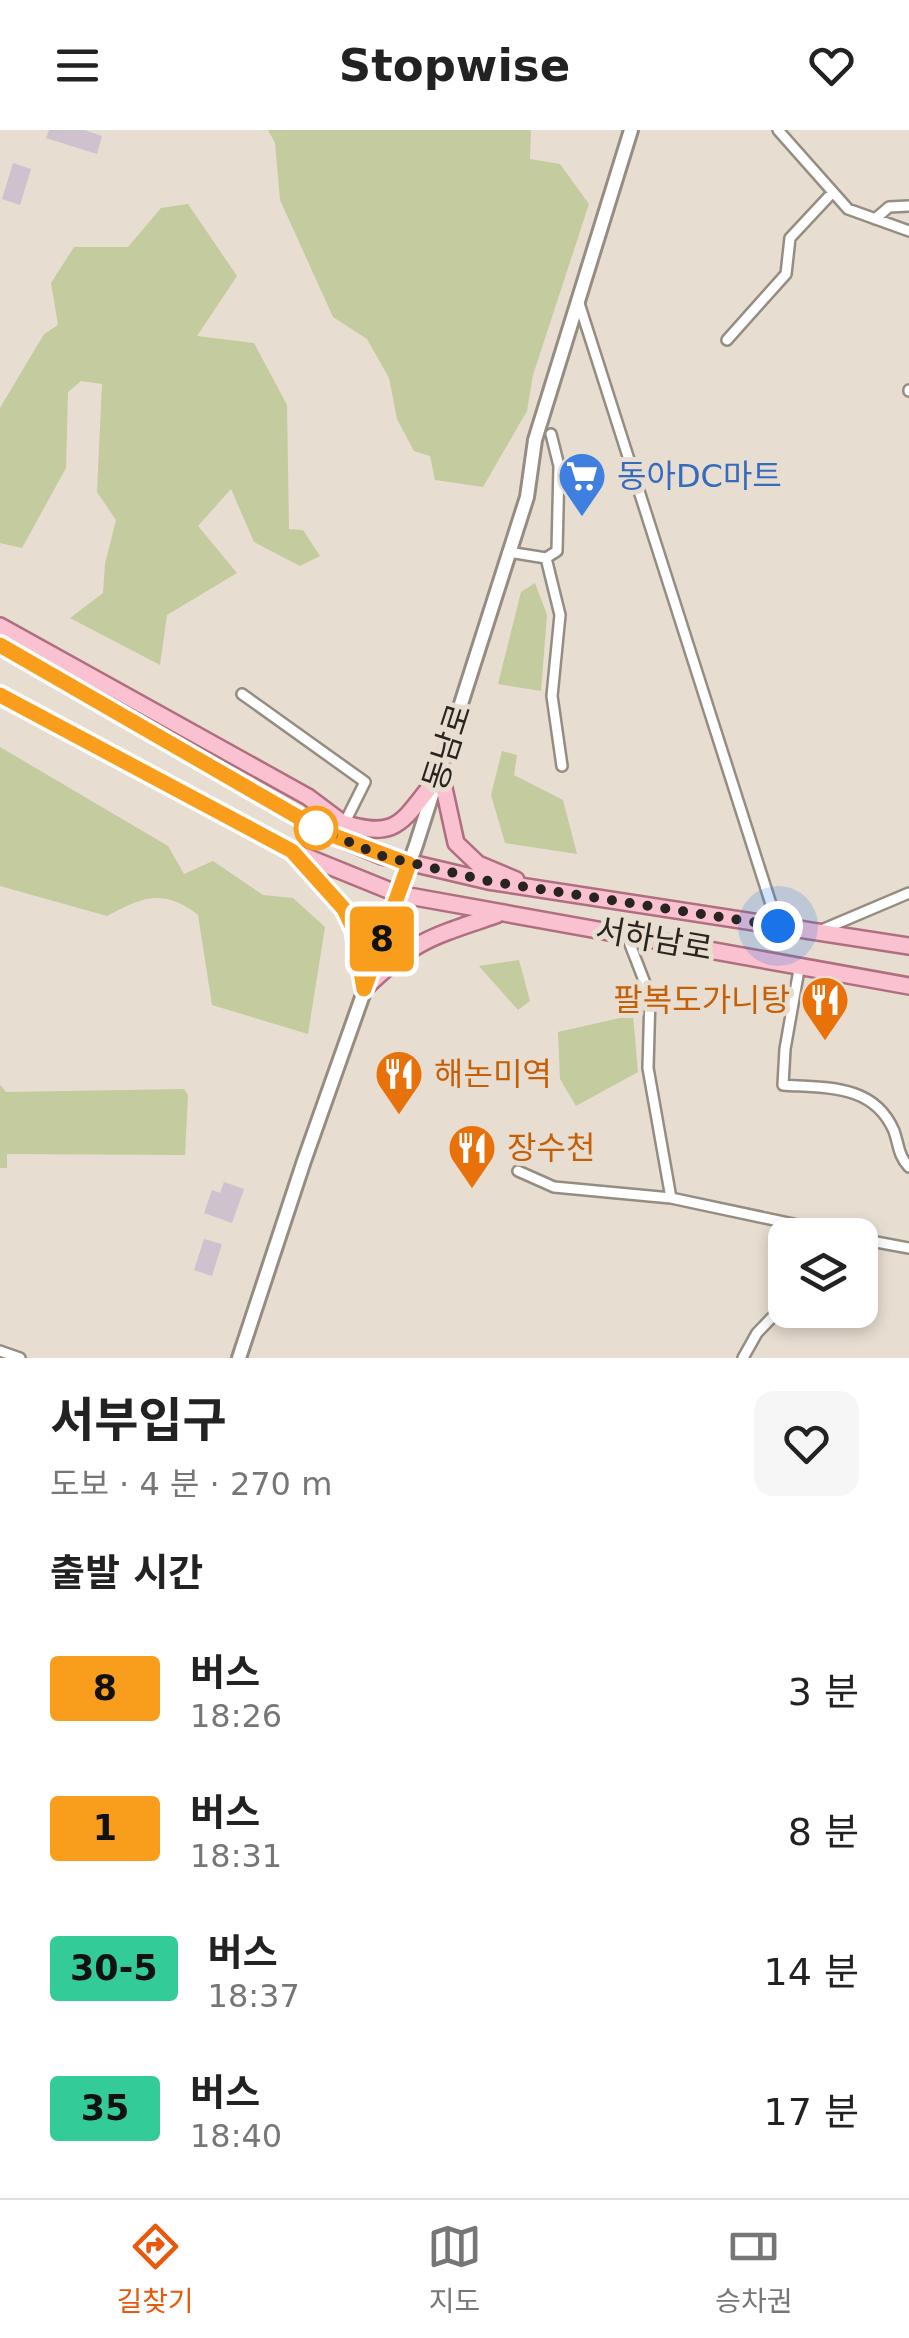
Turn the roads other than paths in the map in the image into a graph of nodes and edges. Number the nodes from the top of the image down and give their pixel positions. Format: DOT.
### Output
graph roads {
  1 [pos="632,130"];
  2 [pos="778,130"];
  3 [pos="833,192"];
  4 [pos="909,206"];
  5 [pos="875,219"];
  6 [pos="909,231"];
  7 [pos="577,297"];
  8 [pos="727,340"];
  9 [pos="551,434"];
  10 [pos="508,552"];
  11 [pos="546,558"];
  12 [pos="0,626"];
  13 [pos="0,645"];
  14 [pos="242,694"];
  15 [pos="0,695"];
  16 [pos="562,766"];
  17 [pos="439,774"];
  18 [pos="268,800"];
  19 [pos="344,824"];
  20 [pos="292,851"];
  21 [pos="409,864"];
  22 [pos="533,888"];
  23 [pos="398,894"];
  24 [pos="909,894"];
  25 [pos="499,914"];
  26 [pos="778,926"];
  27 [pos="818,932"];
  28 [pos="626,934"];
  29 [pos="909,946"];
  30 [pos="800,964"];
  31 [pos="909,986"];
  32 [pos="364,989"];
  33 [pos="909,1166"];
  34 [pos="518,1171"];
  35 [pos="671,1198"];
  36 [pos="768,1220"];
  37 [pos="878,1242"];
  38 [pos="909,1248"];
  39 [pos="768,1322"];
  40 [pos="0,1351"];
  41 [pos="20,1358"];
  42 [pos="239,1358"];
  43 [pos="744,1358"];
  1 -- 7 [label="main road, 동남로"];
  2 -- 3 [label="street"];
  3 -- 5 [label="street"];
  3 -- 8 [label="street"];
  4 -- 5 [label="street"];
  5 -- 6 [label="street"];
  7 -- 10 [label="main road, 동남로"];
  7 -- 26 [label="street"];
  9 -- 11 [label="street"];
  10 -- 11 [label="street"];
  10 -- 17 [label="main road, 동남로"];
  11 -- 16 [label="street"];
  12 -- 19 [label="main road"];
  13 -- 18 [label="main road"];
  14 -- 19 [label="street"];
  15 -- 20 [label="main road"];
  17 -- 19 [label="main road"];
  17 -- 21 [label="main road, 동남로"];
  17 -- 22 [label="main road"];
  18 -- 19 [label="main road"];
  18 -- 21 [label="main road, 서하남로"];
  20 -- 23 [label="main road, 서하남로"];
  20 -- 32 [label="main road"];
  21 -- 22 [label="main road, 서하남로"];
  21 -- 23 [label="main road, 동남로"];
  22 -- 26 [label="main road, 서하남로"];
  23 -- 25 [label="main road, 서하남로"];
  23 -- 32 [label="main road, 동남로"];
  24 -- 27 [label="street"];
  25 -- 28 [label="main road, 서하남로"];
  25 -- 32 [label="main road"];
  26 -- 27 [label="main road, 서하남로"];
  27 -- 29 [label="main road, 서하남로"];
  28 -- 30 [label="main road, 서하남로"];
  28 -- 35 [label="street"];
  30 -- 31 [label="main road, 서하남로"];
  30 -- 33 [label="street"];
  32 -- 42 [label="main road, 동남로"];
  34 -- 35 [label="street"];
  35 -- 36 [label="street"];
  37 -- 38 [label="street"];
  39 -- 43 [label="street"];
  40 -- 41 [label="street"];
}
